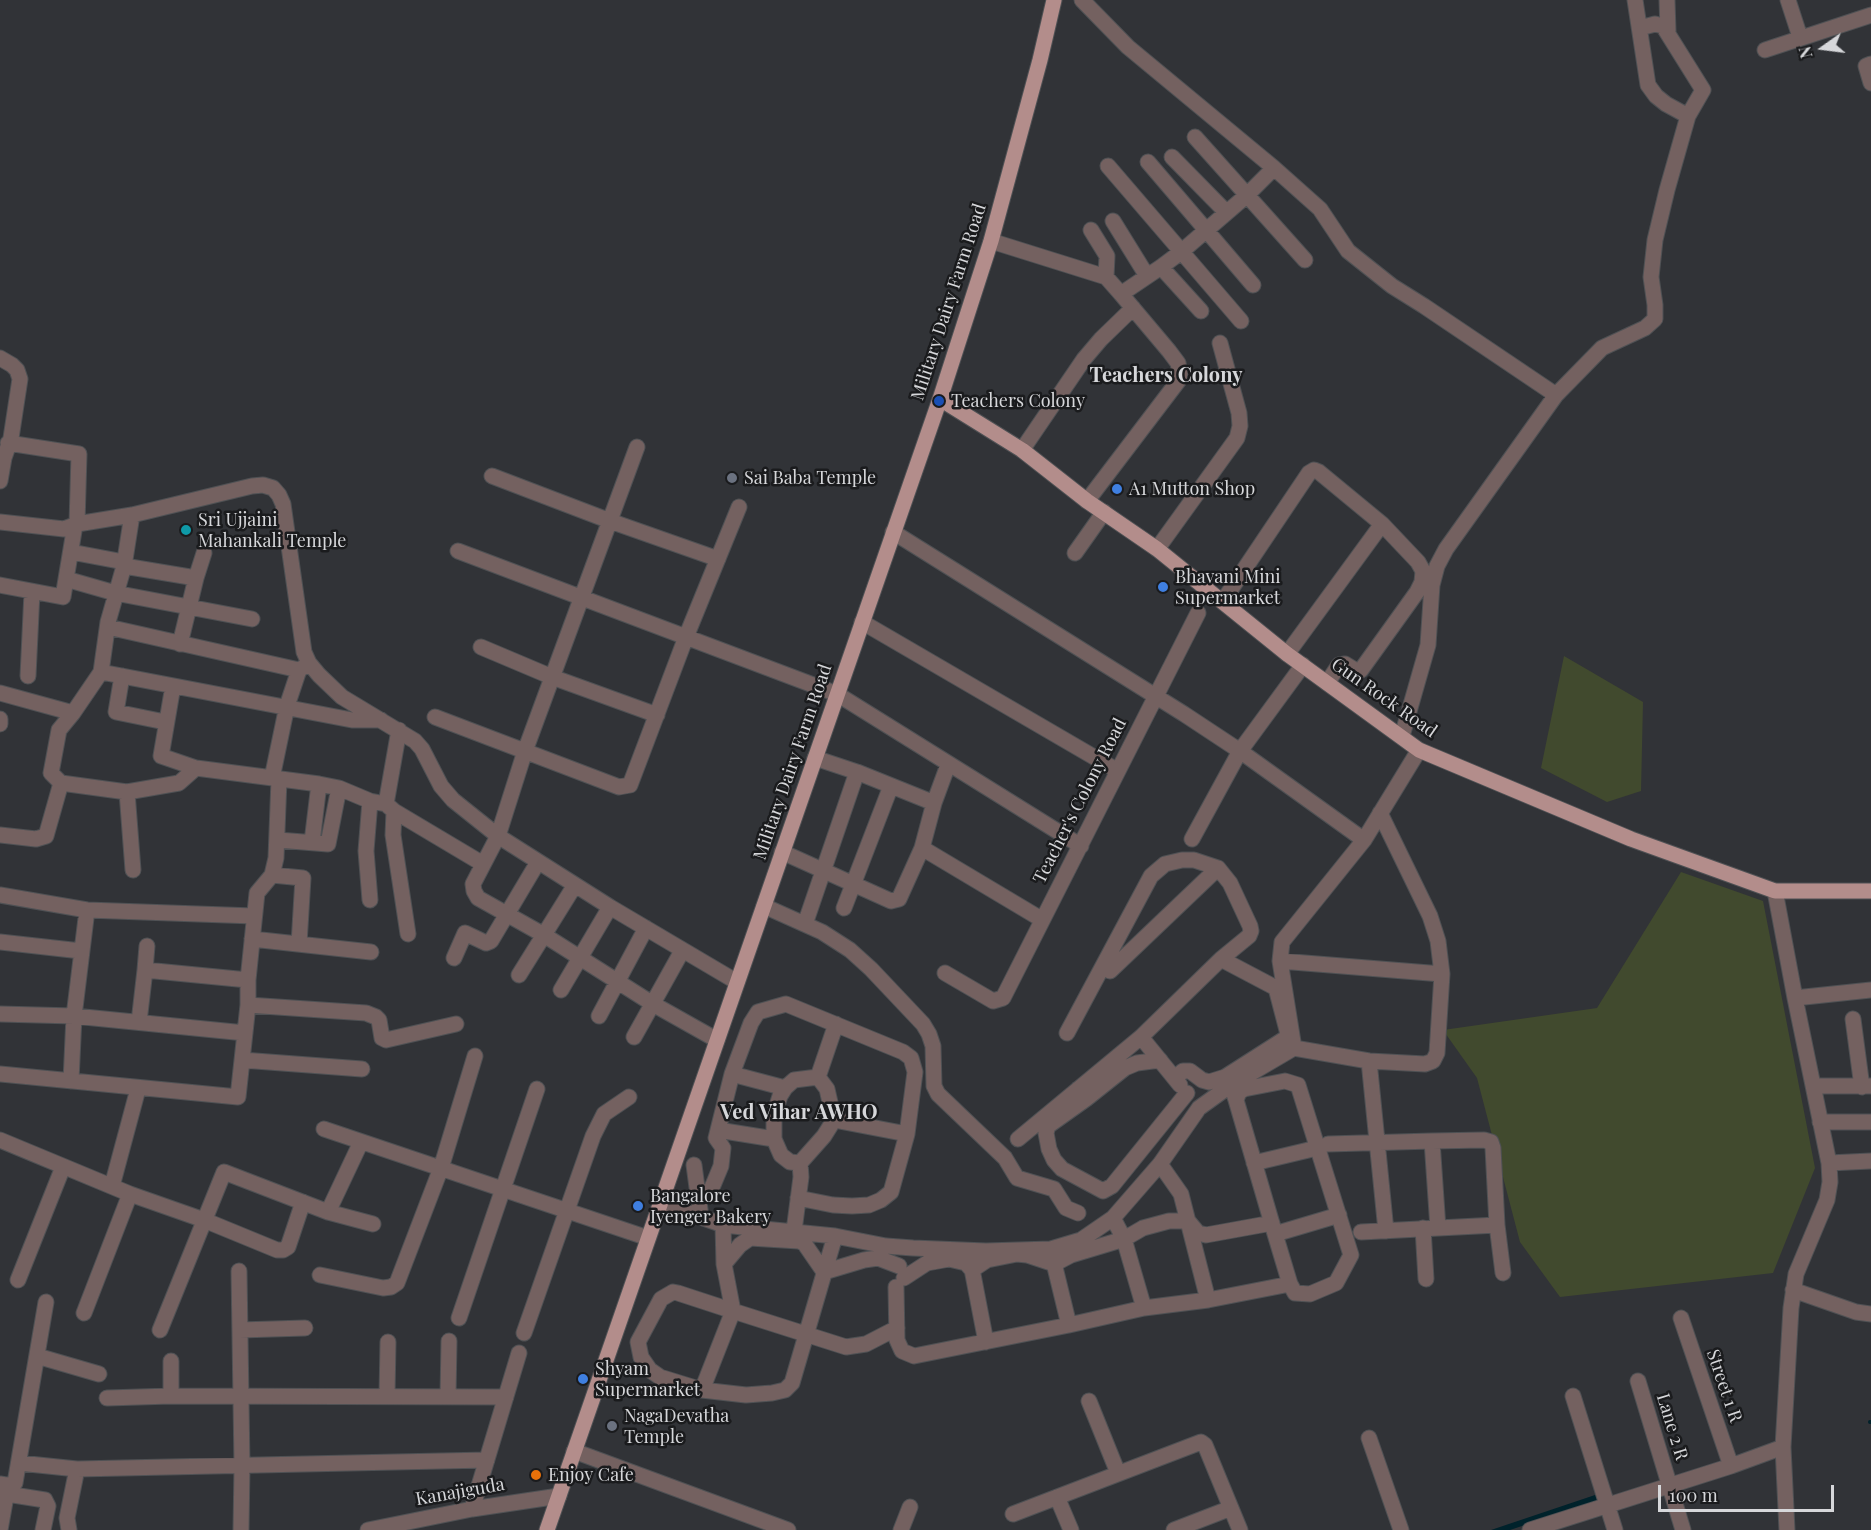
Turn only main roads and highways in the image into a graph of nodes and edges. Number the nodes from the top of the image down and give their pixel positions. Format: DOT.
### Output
graph roads {
  1 [pos="1054,0"];
  2 [pos="939,399"];
  3 [pos="1871,891"];
  4 [pos="547,1530"];
  1 -- 2 [label="main road, Military Dairy Farm Road"];
  2 -- 3 [label="main road, Gun Rock Road"];
  2 -- 4 [label="main road, Military Dairy Farm Road"];
}
